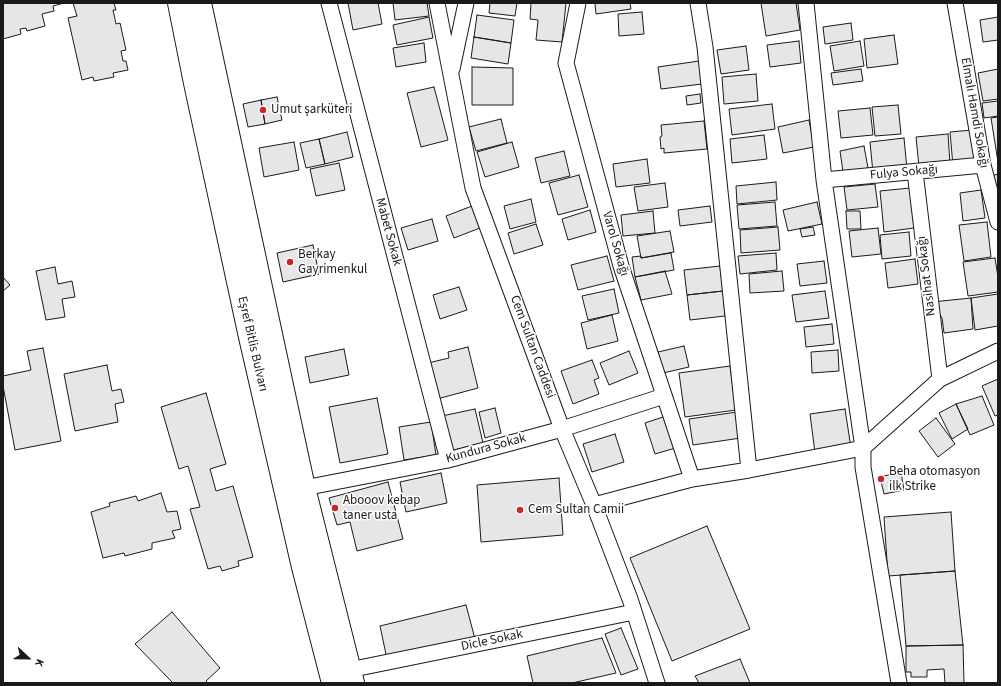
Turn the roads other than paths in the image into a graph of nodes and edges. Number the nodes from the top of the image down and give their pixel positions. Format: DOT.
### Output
graph roads {
  1 [pos="179,3"];
  2 [pos="200,3"];
  3 [pos="329,3"];
  4 [pos="437,3"];
  5 [pos="466,3"];
  6 [pos="578,3"];
  7 [pos="698,3"];
  8 [pos="806,3"];
  9 [pos="955,3"];
  10 [pos="451,75"];
  11 [pos="983,165"];
  12 [pos="915,172"];
  13 [pos="824,180"];
  14 [pos="998,222"];
  15 [pos="998,351"];
  16 [pos="940,379"];
  17 [pos="664,396"];
  18 [pos="562,429"];
  19 [pos="863,448"];
  20 [pos="448,460"];
  21 [pos="749,470"];
  22 [pos="692,479"];
  23 [pos="304,488"];
  24 [pos="594,505"];
  25 [pos="634,612"];
  26 [pos="345,679"];
  27 [pos="657,683"];
  28 [pos="899,683"];
  1 -- 26 [label="main road, Eşref Bitlis Bulvarı"];
  2 -- 23 [label="main road, Eşref Bitlis Bulvarı"];
  3 -- 20 [label="street, Mabet Sokak"];
  4 -- 10 [label="street, Cem Sultan Caddesi"];
  5 -- 10 [label="street"];
  6 -- 17 [label="street, Varol Sokağı"];
  7 -- 21 [label="street"];
  8 -- 13 [label="street"];
  9 -- 11 [label="street, Elmalı Hamdi Sokağı"];
  10 -- 18 [label="street, Cem Sultan Caddesi"];
  11 -- 12 [label="street, Fulya Sokağı"];
  11 -- 14 [label="street, Elmalı Hamdi Sokağı"];
  12 -- 13 [label="street, Fulya Sokağı"];
  12 -- 16 [label="street, Nasihat Sokağı"];
  13 -- 19 [label="street"];
  15 -- 16 [label="street"];
  16 -- 19 [label="street"];
  17 -- 18 [label="street, Kundura Sokak"];
  17 -- 22 [label="street, Varol Sokağı"];
  18 -- 20 [label="street, Kundura Sokak"];
  18 -- 24 [label="street, Cem Sultan Caddesi"];
  19 -- 21 [label="street"];
  19 -- 28 [label="street"];
  20 -- 23 [label="street, Kundura Sokak"];
  21 -- 22 [label="street"];
  22 -- 24 [label="street"];
  23 -- 26 [label="main road, Eşref Bitlis Bulvarı"];
  24 -- 25 [label="street, Cem Sultan Caddesi"];
  25 -- 26 [label="street, Dicle Sokak"];
  25 -- 27 [label="street, Cem Sultan Caddesi"];
}
